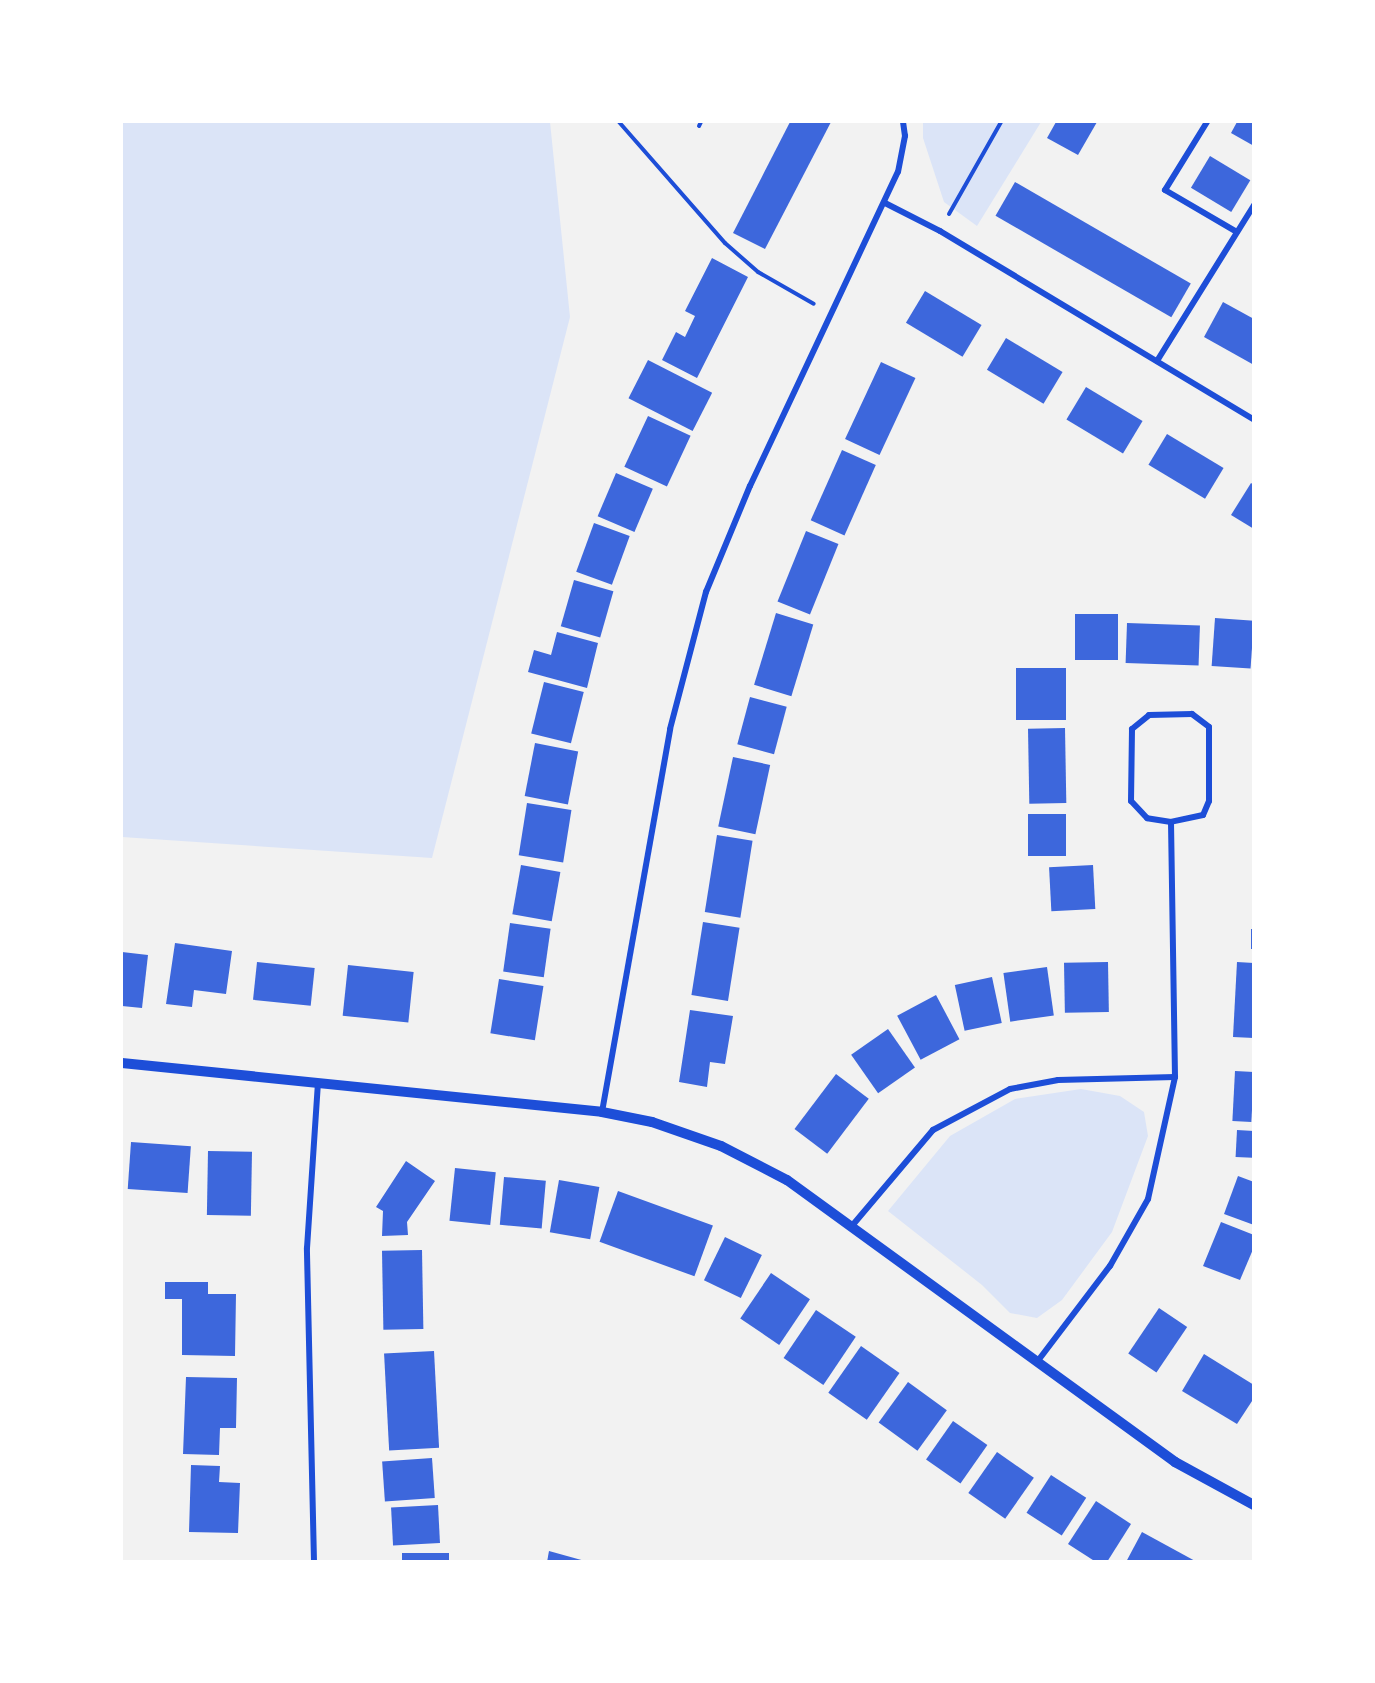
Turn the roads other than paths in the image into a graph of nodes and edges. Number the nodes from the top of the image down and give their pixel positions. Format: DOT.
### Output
graph roads {
  1 [pos="903,122"];
  2 [pos="1207,122"];
  3 [pos="885,203"];
  4 [pos="1254,205"];
  5 [pos="1237,232"];
  6 [pos="1157,361"];
  7 [pos="1254,420"];
  8 [pos="1171,822"];
  9 [pos="122,1063"];
  10 [pos="1175,1077"];
  11 [pos="318,1083"];
  12 [pos="603,1112"];
  13 [pos="851,1227"];
  14 [pos="1037,1362"];
  15 [pos="1254,1505"];
  16 [pos="314,1562"];
  1 -- 3 [label="street"];
  2 -- 5 [label="street"];
  3 -- 6 [label="street"];
  3 -- 12 [label="street"];
  4 -- 5 [label="street"];
  5 -- 6 [label="street"];
  6 -- 7 [label="street"];
  8 -- 8 [label="street"];
  8 -- 10 [label="street"];
  9 -- 11 [label="street"];
  10 -- 13 [label="street"];
  10 -- 14 [label="street"];
  11 -- 12 [label="street"];
  11 -- 16 [label="street"];
  12 -- 13 [label="street"];
  13 -- 14 [label="street"];
  14 -- 15 [label="street"];
}
